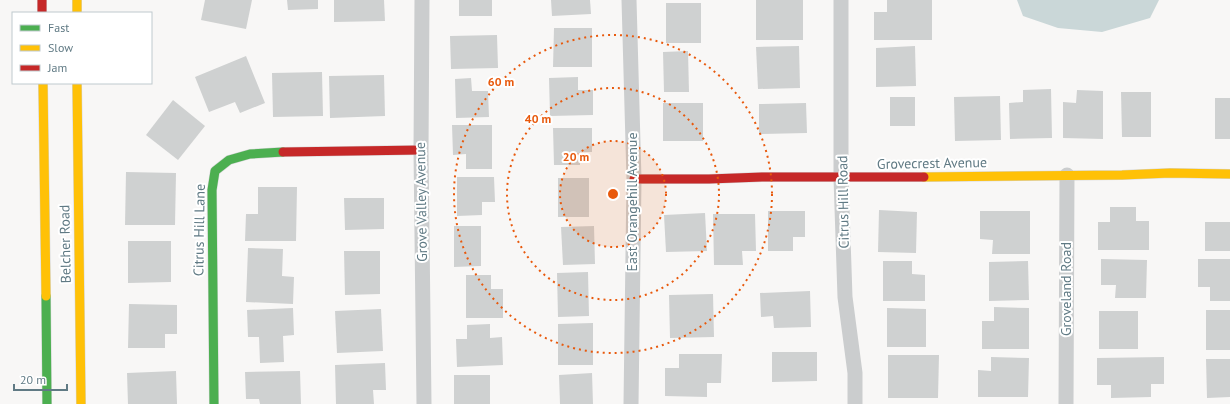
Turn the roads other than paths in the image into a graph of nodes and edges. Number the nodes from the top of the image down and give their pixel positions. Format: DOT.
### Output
graph roads {
  1 [pos="42,0"];
  2 [pos="76,0"];
  3 [pos="422,0"];
  4 [pos="629,0"];
  5 [pos="841,0"];
  6 [pos="42,12"];
  7 [pos="77,12"];
  8 [pos="43,84"];
  9 [pos="77,84"];
  10 [pos="421,150"];
  11 [pos="1230,174"];
  12 [pos="1067,175"];
  13 [pos="841,178"];
  14 [pos="634,179"];
  15 [pos="47,404"];
  16 [pos="81,404"];
  17 [pos="214,404"];
  18 [pos="424,404"];
  19 [pos="631,404"];
  20 [pos="856,404"];
  21 [pos="1066,404"];
  1 -- 6 [label="street"];
  2 -- 7 [label="street"];
  3 -- 10 [label="street, Grove Valley Avenue"];
  4 -- 14 [label="street, East Orangehill Avenue"];
  5 -- 13 [label="street, Citrus Hill Road"];
  8 -- 15 [label="street, Belcher Road"];
  9 -- 16 [label="street, Belcher Road"];
  10 -- 17 [label="street, Citrus Hill Lane"];
  10 -- 18 [label="street, Grove Valley Avenue"];
  11 -- 12 [label="street, Grovecrest Avenue"];
  12 -- 13 [label="street, Grovecrest Avenue"];
  12 -- 21 [label="street, Groveland Road"];
  13 -- 14 [label="street, Grovecrest Avenue"];
  13 -- 20 [label="street, Citrus Hill Road"];
  14 -- 19 [label="street, East Orangehill Avenue"];
}
